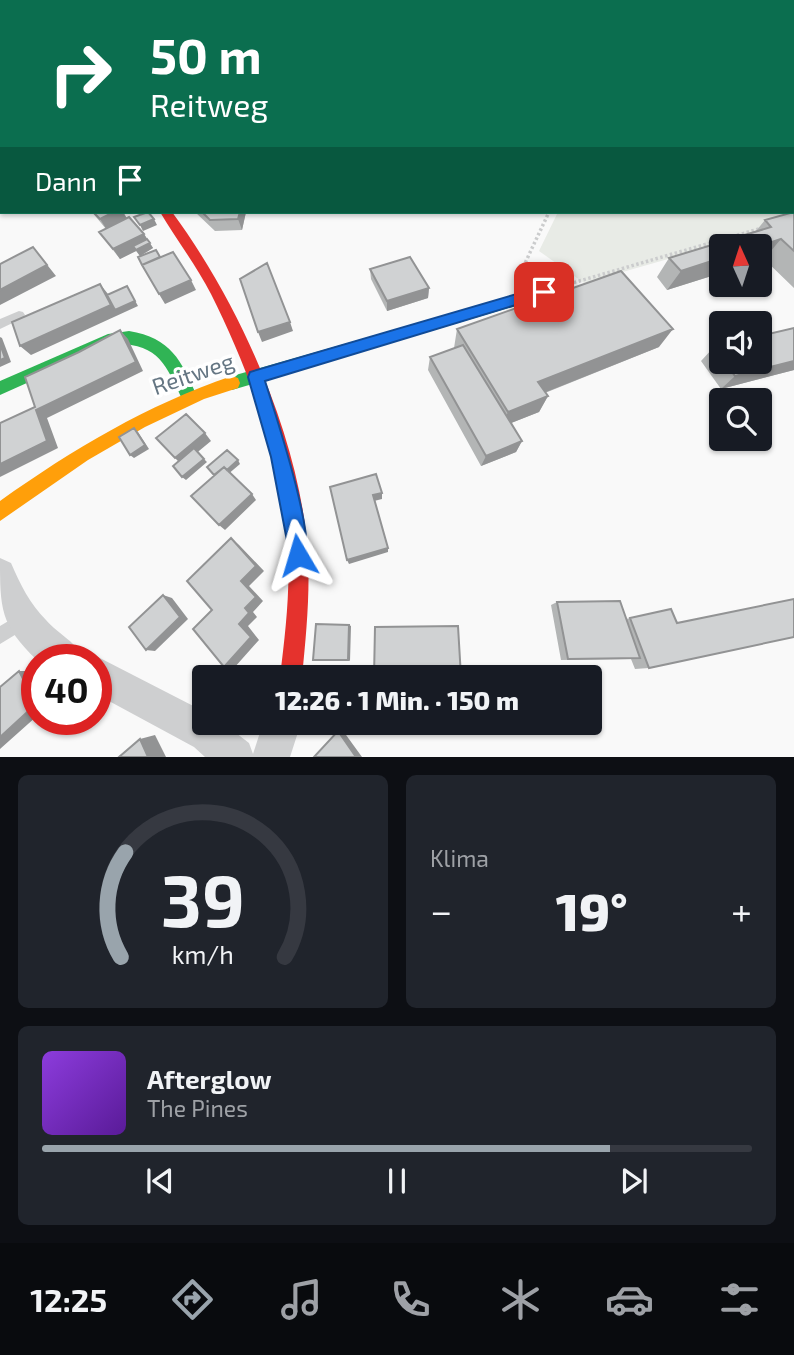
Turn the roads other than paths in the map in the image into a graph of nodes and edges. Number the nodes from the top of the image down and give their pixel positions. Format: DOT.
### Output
graph roads {
  1 [pos="167,214"];
  2 [pos="544,292"];
  3 [pos="19,315"];
  4 [pos="0,324"];
  5 [pos="256,377"];
  6 [pos="0,388"];
  7 [pos="189,396"];
  8 [pos="0,512"];
  9 [pos="0,574"];
  10 [pos="11,629"];
  11 [pos="39,644"];
  12 [pos="292,665"];
  13 [pos="112,683"];
  14 [pos="278,735"];
  15 [pos="235,757"];
  16 [pos="271,757"];
  1 -- 5 [label="street"];
  2 -- 5 [label="street, Reitweg"];
  3 -- 4 [label="lane"];
  5 -- 7 [label="street, Reitweg"];
  5 -- 12 [label="street"];
  6 -- 7 [label="street"];
  7 -- 8 [label="street, Reitweg"];
  9 -- 10 [label="street"];
  10 -- 11 [label="street"];
  13 -- 15 [label="street"];
  14 -- 16 [label="street"];
}
